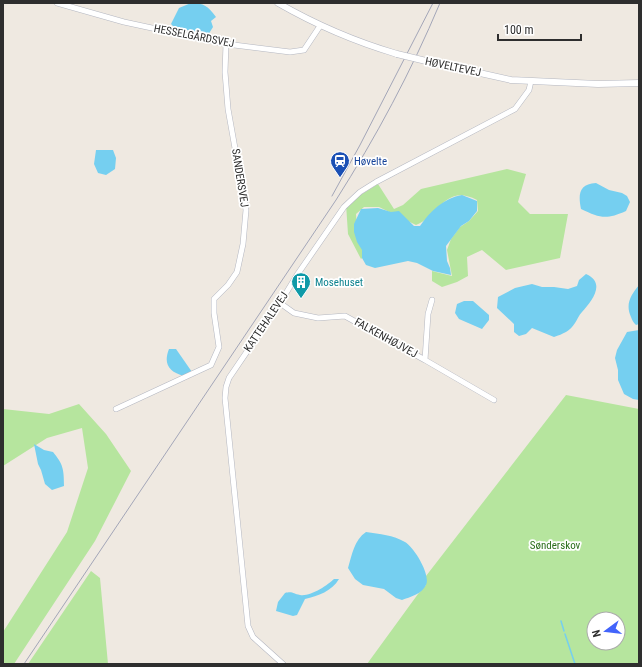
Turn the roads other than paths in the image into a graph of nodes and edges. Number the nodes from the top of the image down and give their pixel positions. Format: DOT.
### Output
graph roads {
  1 [pos="58,3"];
  2 [pos="278,3"];
  3 [pos="320,26"];
  4 [pos="226,44"];
  5 [pos="531,81"];
  6 [pos="639,83"];
  7 [pos="432,300"];
  8 [pos="280,303"];
  9 [pos="425,360"];
  10 [pos="494,400"];
  11 [pos="116,409"];
  12 [pos="283,664"];
  1 -- 4 [label="street, HESSELGÅRDSVEJ"];
  2 -- 3 [label="street, HØVELTEVEJ"];
  3 -- 4 [label="street, HESSELGÅRDSVEJ"];
  3 -- 5 [label="street, HØVELTEVEJ, bridge"];
  4 -- 11 [label="street, SANDERSVEJ"];
  5 -- 6 [label="street, HØVELTEVEJ"];
  5 -- 8 [label="street, KATTEHALEVEJ"];
  7 -- 9 [label="street, FALKENHØJVEJ"];
  8 -- 9 [label="street, FALKENHØJVEJ"];
  8 -- 12 [label="street, KATTEHALEVEJ"];
  9 -- 10 [label="street, FALKENHØJVEJ"];
}
